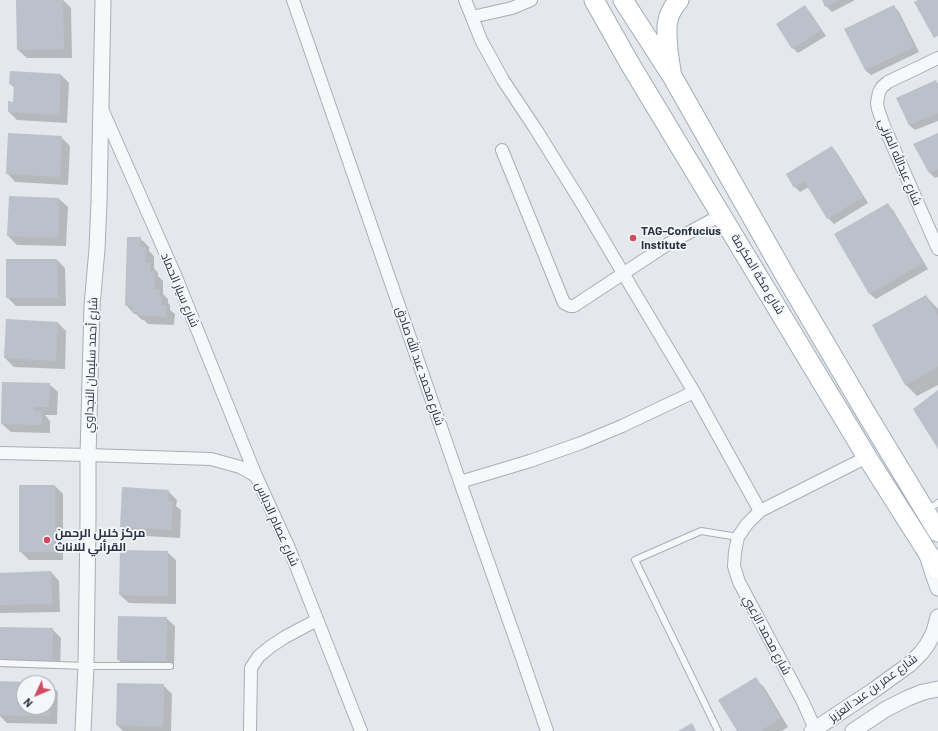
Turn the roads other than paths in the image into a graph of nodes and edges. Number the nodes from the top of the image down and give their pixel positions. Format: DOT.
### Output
graph roads {
  1 [pos="292,0"];
  2 [pos="465,0"];
  3 [pos="531,0"];
  4 [pos="594,0"];
  5 [pos="679,0"];
  6 [pos="102,1"];
  7 [pos="624,2"];
  8 [pos="472,17"];
  9 [pos="609,27"];
  10 [pos="938,58"];
  11 [pos="672,76"];
  12 [pos="100,106"];
  13 [pos="502,150"];
  14 [pos="721,215"];
  15 [pos="938,250"];
  16 [pos="623,274"];
  17 [pos="694,392"];
  18 [pos="0,452"];
  19 [pos="88,454"];
  20 [pos="867,457"];
  21 [pos="256,476"];
  22 [pos="460,482"];
  23 [pos="932,507"];
  24 [pos="760,511"];
  25 [pos="938,532"];
  26 [pos="738,537"];
  27 [pos="925,547"];
  28 [pos="938,569"];
  29 [pos="938,588"];
  30 [pos="938,617"];
  31 [pos="317,620"];
  32 [pos="0,663"];
  33 [pos="86,666"];
  34 [pos="170,666"];
  35 [pos="938,689"];
  36 [pos="814,730"];
  37 [pos="83,731"];
  38 [pos="250,731"];
  39 [pos="362,731"];
  40 [pos="547,731"];
  41 [pos="718,731"];
  42 [pos="853,731"];
  1 -- 22 [label="street, شارع محمد عبد الله صادق"];
  2 -- 8 [label="street"];
  3 -- 8 [label="street"];
  4 -- 9 [label="main road, شارع مكة المكرمة"];
  5 -- 11 [label="main road"];
  6 -- 12 [label="street, شارع أحمد سليمان النجداوي"];
  7 -- 9 [label="main road"];
  7 -- 11 [label="main road, شارع مكة المكرمة"];
  8 -- 16 [label="street"];
  9 -- 14 [label="main road, شارع مكة المكرمة"];
  10 -- 15 [label="street, شارع عبدالله المزني"];
  11 -- 23 [label="main road, شارع مكة المكرمة"];
  12 -- 19 [label="street, شارع أحمد سليمان النجداوي"];
  12 -- 21 [label="street, شارع سيار الحماد"];
  13 -- 16 [label="street"];
  14 -- 16 [label="street"];
  14 -- 20 [label="main road, شارع مكة المكرمة"];
  16 -- 17 [label="street"];
  17 -- 22 [label="street"];
  17 -- 24 [label="street"];
  18 -- 19 [label="street, شارع عصام الدباس"];
  19 -- 21 [label="street, شارع عصام الدباس"];
  19 -- 33 [label="street, شارع أحمد سليمان النجداوي"];
  20 -- 24 [label="street"];
  20 -- 27 [label="main road, شارع مكة المكرمة"];
  21 -- 31 [label="street, شارع عصام الدباس"];
  22 -- 40 [label="street, شارع محمد عبد الله صادق"];
  23 -- 25 [label="main road, شارع مكة المكرمة"];
  24 -- 26 [label="street"];
  26 -- 36 [label="street, شارع محمد الزعبي"];
  26 -- 41 [label="lane"];
  27 -- 28 [label="main road, شارع مكة المكرمة"];
  27 -- 29 [label="street, شارع مكة المكرمة"];
  30 -- 36 [label="street, شارع عمر بن عبد العزيز"];
  31 -- 38 [label="street"];
  31 -- 39 [label="street, شارع عصام الدباس"];
  32 -- 33 [label="lane"];
  33 -- 34 [label="lane"];
  33 -- 37 [label="street, شارع أحمد سليمان النجداوي"];
  35 -- 42 [label="street, شارع عمر بن عبد العزيز"];
}
